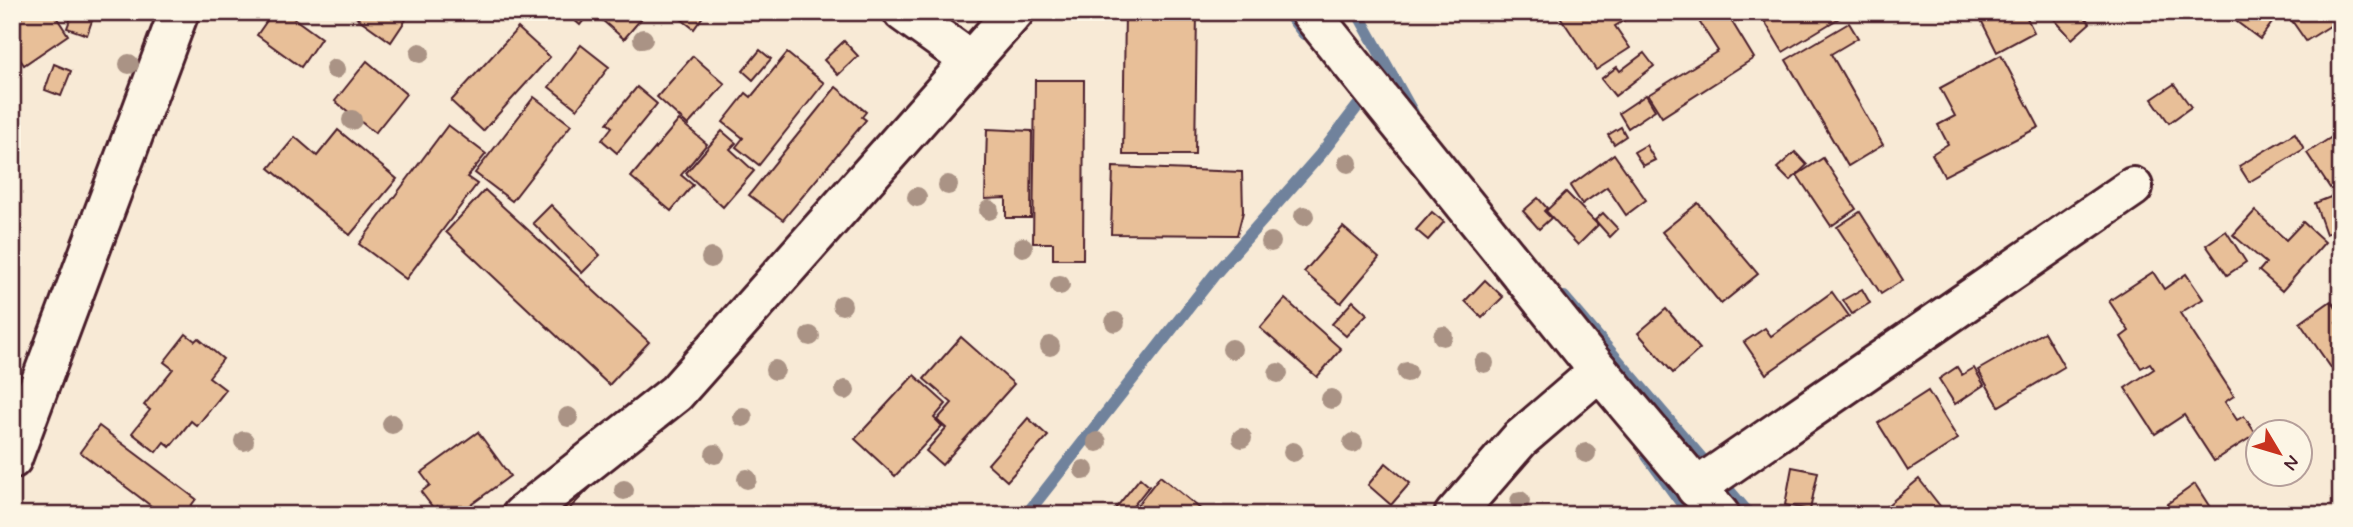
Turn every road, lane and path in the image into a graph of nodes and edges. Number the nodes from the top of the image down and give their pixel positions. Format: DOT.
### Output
graph roads {
  1 [pos="179,12"];
  2 [pos="903,12"];
  3 [pos="1014,12"];
  4 [pos="1310,12"];
  5 [pos="971,61"];
  6 [pos="2133,187"];
  7 [pos="1599,371"];
  8 [pos="12,459"];
  9 [pos="1708,501"];
  10 [pos="522,515"];
  11 [pos="1454,515"];
  1 -- 8 [label="street"];
  2 -- 5 [label="street"];
  3 -- 5 [label="street"];
  4 -- 7 [label="street"];
  5 -- 10 [label="street"];
  6 -- 9 [label="street"];
  7 -- 9 [label="street"];
  7 -- 11 [label="street"];
}
